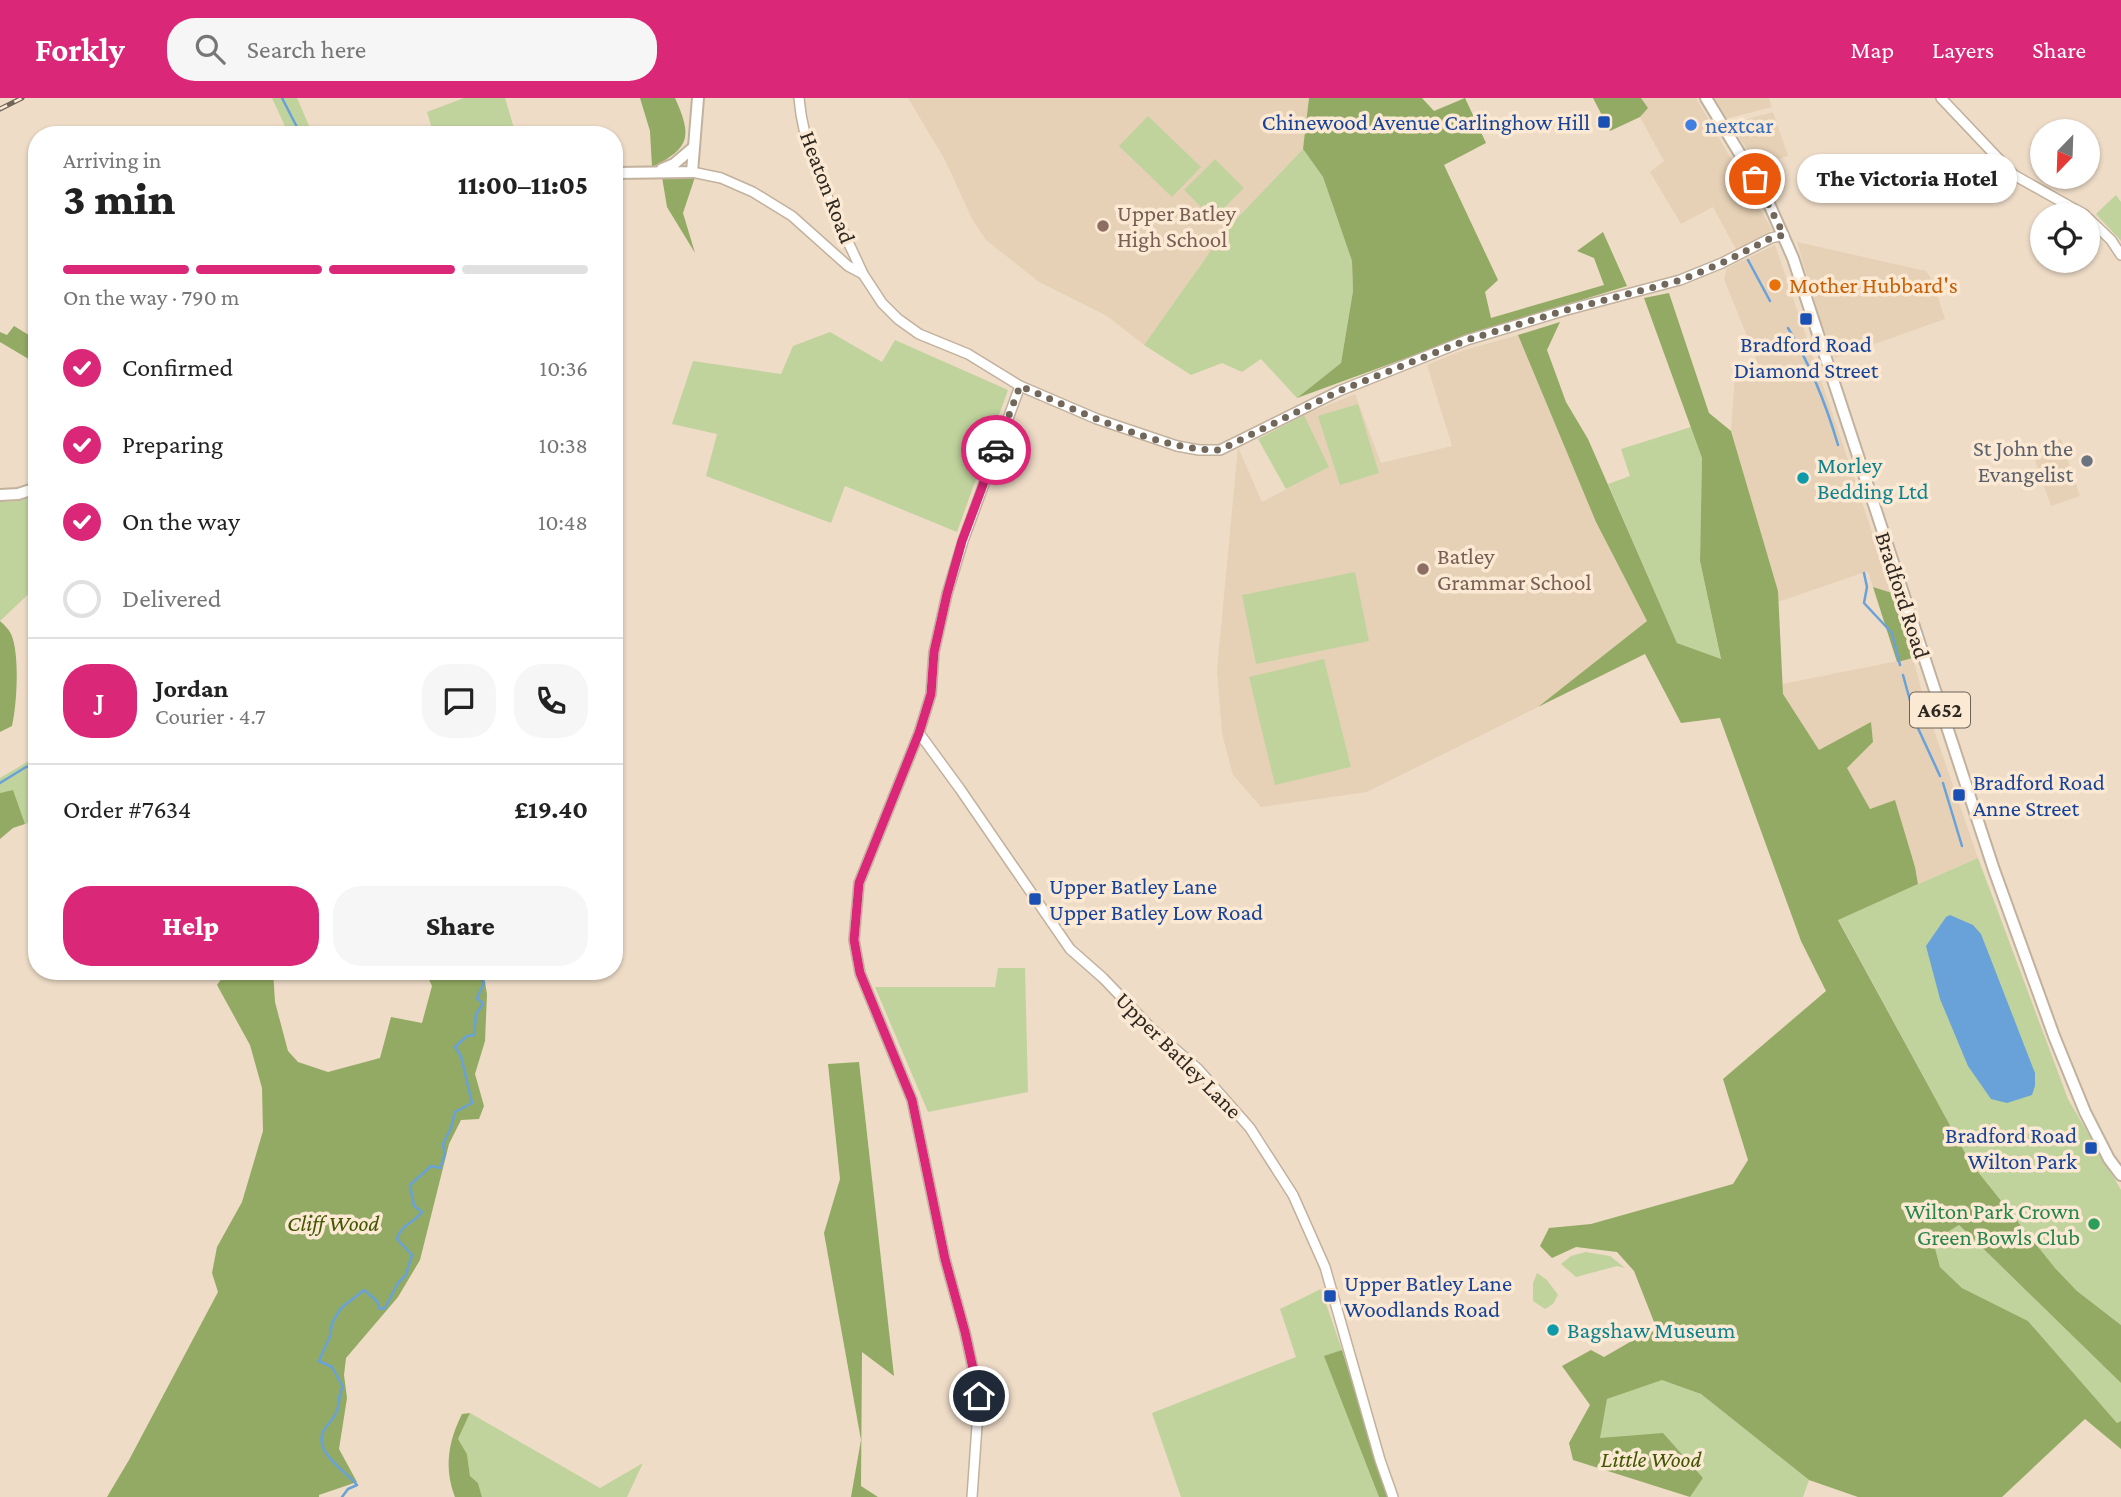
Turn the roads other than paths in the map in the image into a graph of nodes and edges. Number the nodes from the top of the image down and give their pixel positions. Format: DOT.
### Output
graph roads {
  1 [pos="698,98"];
  2 [pos="800,98"];
  3 [pos="1706,98"];
  4 [pos="1941,98"];
  5 [pos="694,147"];
  6 [pos="656,172"];
  7 [pos="692,172"];
  8 [pos="623,173"];
  9 [pos="2063,203"];
  10 [pos="2100,229"];
  11 [pos="1784,235"];
  12 [pos="2121,255"];
  13 [pos="863,274"];
  14 [pos="1020,386"];
  15 [pos="28,491"];
  16 [pos="0,495"];
  17 [pos="919,733"];
  18 [pos="2121,1175"];
  19 [pos="972,1497"];
  20 [pos="1393,1497"];
  1 -- 5 [label="main road"];
  2 -- 13 [label="street, Heaton Road"];
  3 -- 11 [label="main road, Bradford Road / A652"];
  4 -- 9 [label="street"];
  5 -- 6 [label="main road"];
  5 -- 7 [label="main road"];
  6 -- 7 [label="main road"];
  6 -- 8 [label="main road"];
  7 -- 13 [label="street"];
  10 -- 12 [label="street"];
  11 -- 14 [label="street"];
  11 -- 18 [label="main road, Bradford Road / A652"];
  13 -- 14 [label="street"];
  14 -- 17 [label="street"];
  15 -- 16 [label="main road"];
  17 -- 19 [label="street"];
  17 -- 20 [label="street, Upper Batley Lane"];
}
